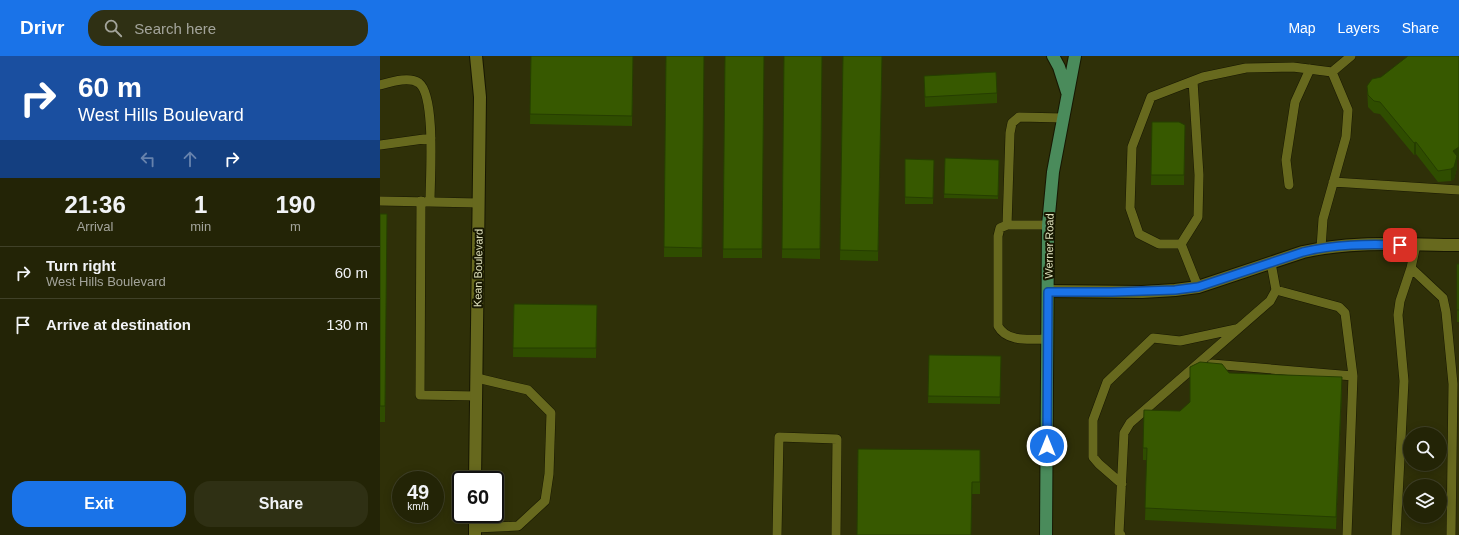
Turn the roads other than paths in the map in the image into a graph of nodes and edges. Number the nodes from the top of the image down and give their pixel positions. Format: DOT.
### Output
graph roads {
  1 [pos="476,56"];
  2 [pos="1053,56"];
  3 [pos="1075,56"];
  4 [pos="1351,56"];
  5 [pos="1310,69"];
  6 [pos="1332,72"];
  7 [pos="1193,81"];
  8 [pos="380,85"];
  9 [pos="1068,93"];
  10 [pos="1063,118"];
  11 [pos="431,138"];
  12 [pos="380,145"];
  13 [pos="1333,182"];
  14 [pos="1289,185"];
  15 [pos="1459,190"];
  16 [pos="380,200"];
  17 [pos="426,201"];
  18 [pos="479,202"];
  19 [pos="1007,225"];
  20 [pos="1048,225"];
  21 [pos="1180,244"];
  22 [pos="1416,245"];
  23 [pos="1459,245"];
  24 [pos="1321,248"];
  25 [pos="1271,263"];
  26 [pos="1411,268"];
  27 [pos="1198,287"];
  28 [pos="1276,290"];
  29 [pos="1048,292"];
  30 [pos="1238,329"];
  31 [pos="1048,339"];
  32 [pos="1198,363"];
  33 [pos="1353,376"];
  34 [pos="477,378"];
  35 [pos="476,396"];
  36 [pos="1456,436"];
  37 [pos="475,471"];
  38 [pos="1122,484"];
  39 [pos="475,532"];
  40 [pos="778,535"];
  41 [pos="836,535"];
  42 [pos="1046,535"];
  43 [pos="1121,535"];
  44 [pos="1347,535"];
  45 [pos="1396,535"];
  46 [pos="1451,535"];
  1 -- 18 [label="street, Kean Boulevard"];
  2 -- 9 [label="main road"];
  3 -- 9 [label="main road, Werner Road"];
  4 -- 6 [label="lane"];
  5 -- 6 [label="lane"];
  5 -- 7 [label="lane"];
  5 -- 14 [label="lane"];
  6 -- 13 [label="lane"];
  7 -- 21 [label="lane"];
  7 -- 21 [label="lane"];
  8 -- 11 [label="lane"];
  9 -- 10 [label="main road, Werner Road"];
  10 -- 19 [label="lane"];
  10 -- 20 [label="main road, Werner Road"];
  11 -- 12 [label="lane"];
  11 -- 17 [label="lane"];
  13 -- 15 [label="lane"];
  13 -- 24 [label="lane"];
  16 -- 17 [label="lane"];
  17 -- 18 [label="lane"];
  17 -- 35 [label="lane"];
  18 -- 34 [label="street, Kean Boulevard"];
  19 -- 20 [label="lane"];
  19 -- 31 [label="lane"];
  20 -- 29 [label="main road, Werner Road"];
  21 -- 27 [label="lane"];
  22 -- 23 [label="street"];
  22 -- 24 [label="street"];
  22 -- 26 [label="lane"];
  24 -- 25 [label="street"];
  25 -- 27 [label="street"];
  25 -- 28 [label="lane"];
  26 -- 36 [label="lane"];
  26 -- 45 [label="lane"];
  27 -- 29 [label="street"];
  28 -- 30 [label="lane"];
  28 -- 33 [label="lane"];
  29 -- 31 [label="main road, Werner Road"];
  30 -- 32 [label="lane"];
  30 -- 38 [label="lane"];
  31 -- 42 [label="main road, Werner Road"];
  32 -- 33 [label="lane"];
  32 -- 38 [label="lane"];
  33 -- 44 [label="lane"];
  34 -- 35 [label="street, Kean Boulevard"];
  34 -- 39 [label="lane"];
  35 -- 37 [label="street, Kean Boulevard"];
  36 -- 46 [label="lane"];
  38 -- 43 [label="lane"];
  40 -- 41 [label="lane"];
}
